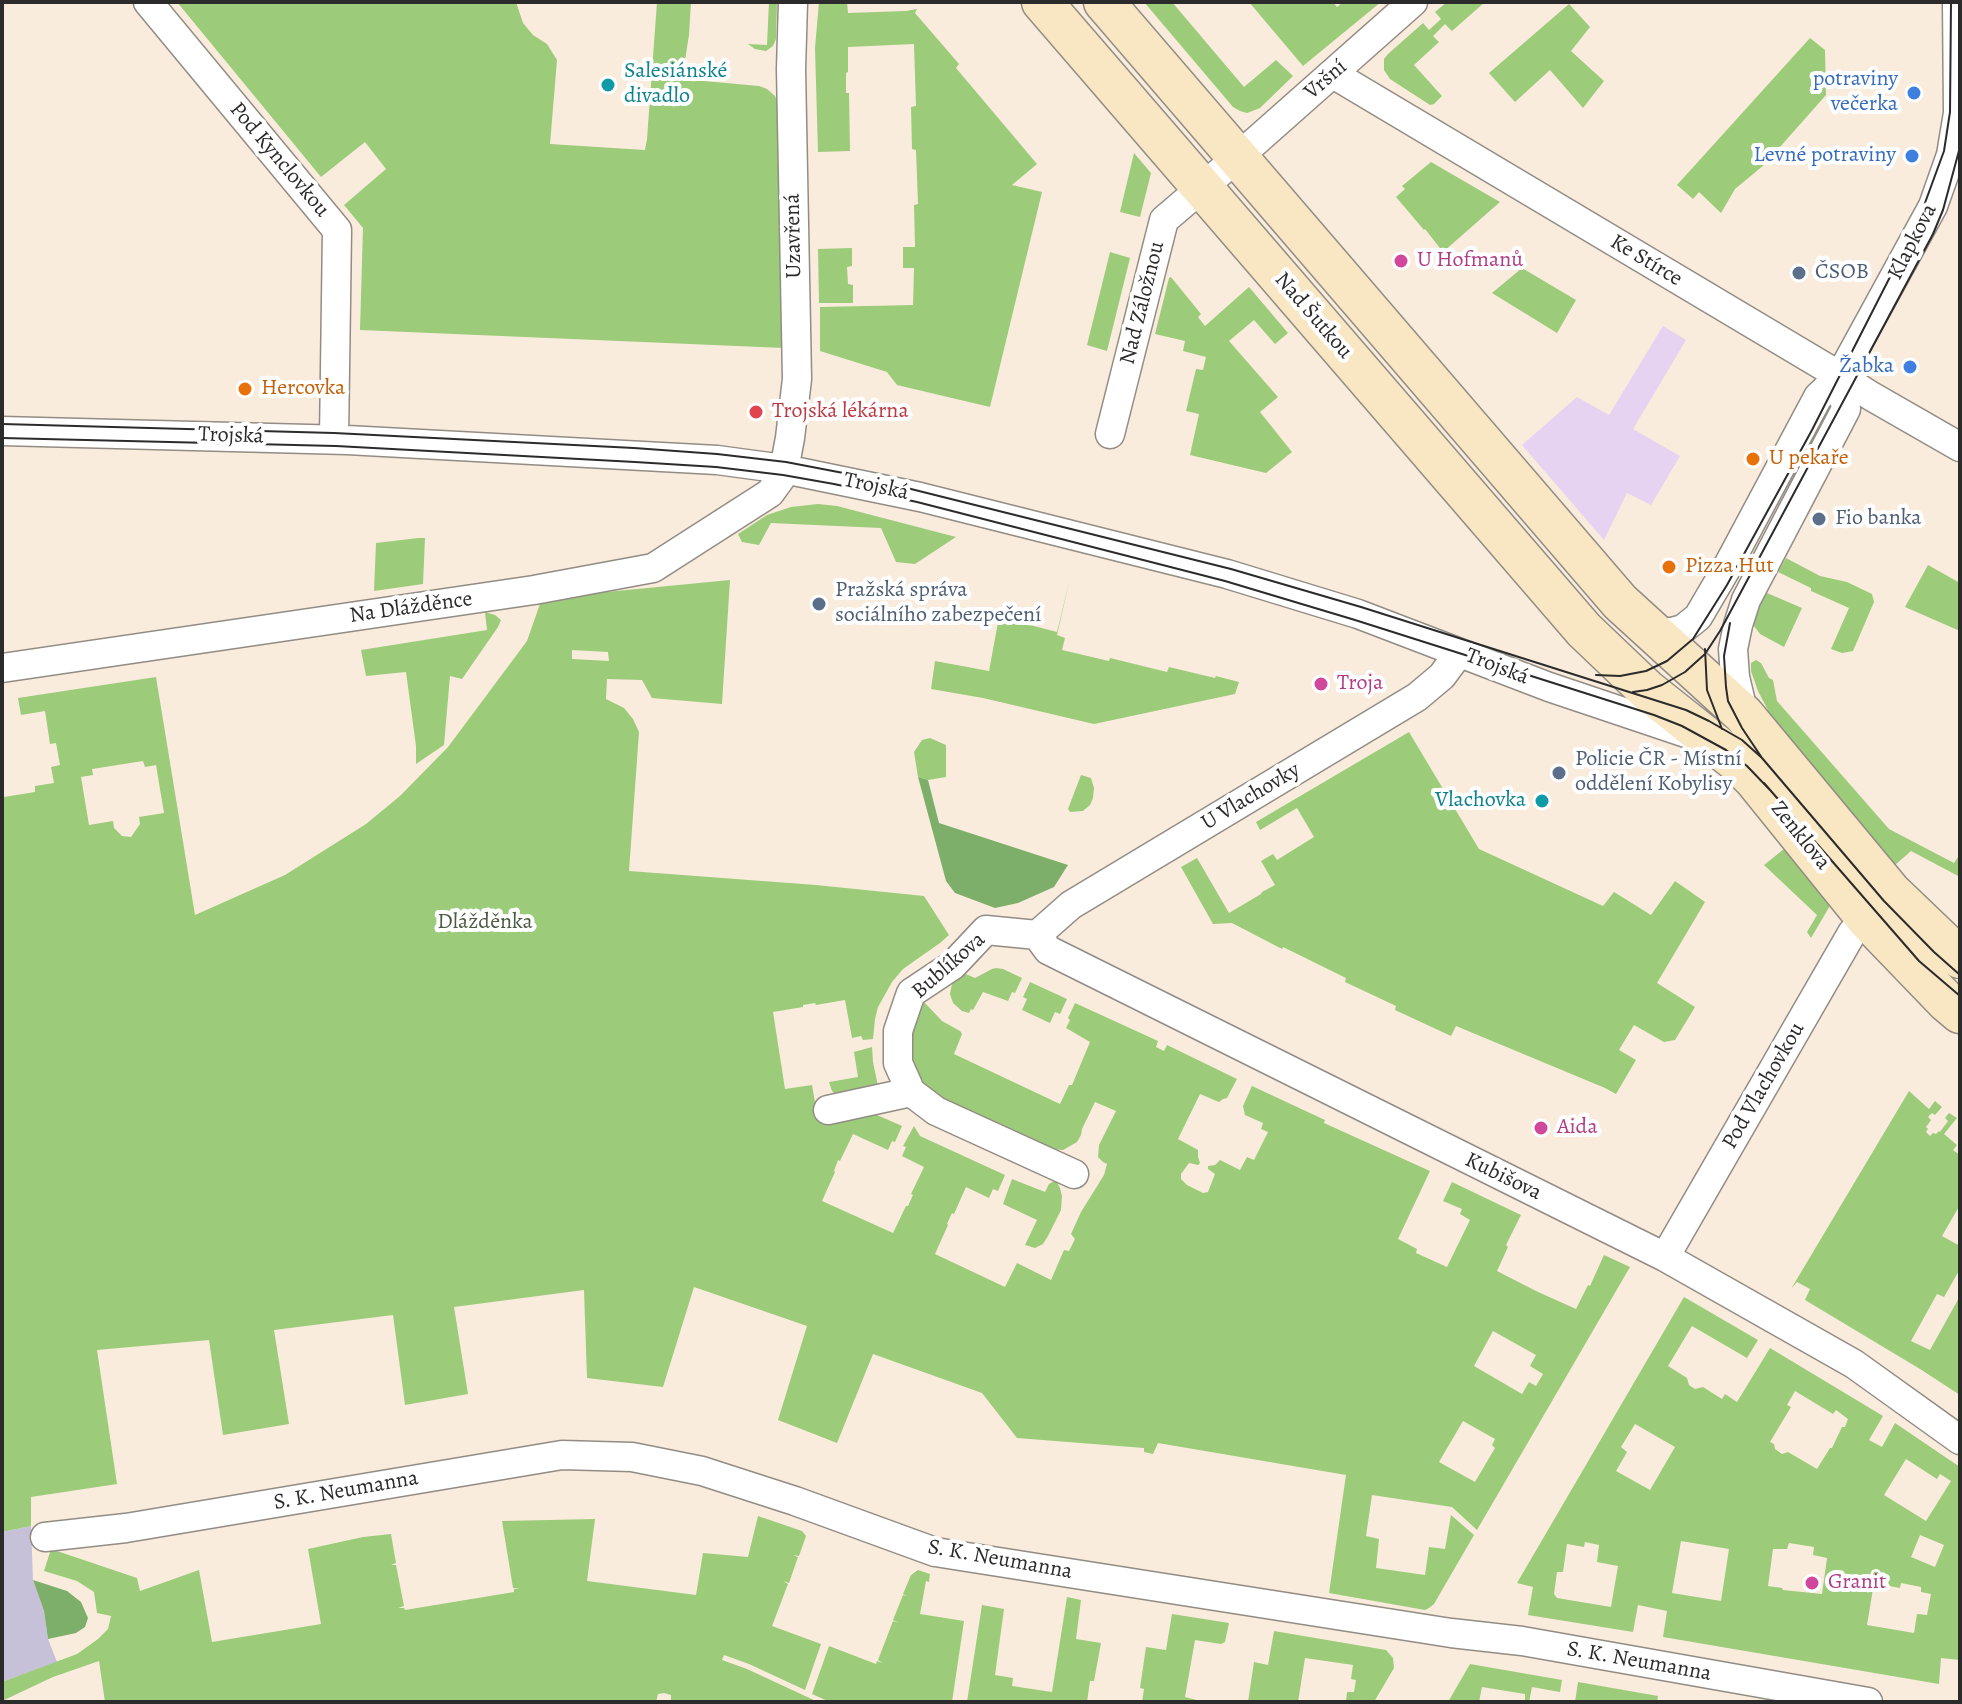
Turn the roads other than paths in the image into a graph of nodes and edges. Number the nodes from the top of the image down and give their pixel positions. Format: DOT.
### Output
graph roads {
  1 [pos="148,2"];
  2 [pos="793,2"];
  3 [pos="1042,2"];
  4 [pos="1104,2"];
  5 [pos="1413,2"];
  6 [pos="1957,2"];
  7 [pos="1333,74"];
  8 [pos="1238,157"];
  9 [pos="1202,188"];
  10 [pos="1840,376"];
  11 [pos="2,431"];
  12 [pos="1110,434"];
  13 [pos="334,439"];
  14 [pos="1960,447"];
  15 [pos="784,469"];
  16 [pos="1634,615"];
  17 [pos="1584,630"];
  18 [pos="1459,653"];
  19 [pos="2,668"];
  20 [pos="1744,715"];
  21 [pos="1713,742"];
  22 [pos="1879,906"];
  23 [pos="1037,935"];
  24 [pos="1960,958"];
  25 [pos="1960,1013"];
  26 [pos="911,1092"];
  27 [pos="828,1110"];
  28 [pos="1074,1174"];
  29 [pos="1665,1257"];
  30 [pos="1960,1440"];
  31 [pos="45,1537"];
  32 [pos="1868,1702"];
  1 -- 13 [label="street, Pod Kynclovkou"];
  2 -- 15 [label="street, Uzavřená"];
  3 -- 9 [label="main road, Nad Šutkou"];
  4 -- 8 [label="main road, Nad Šutkou"];
  5 -- 7 [label="street, Vršní"];
  6 -- 10 [label="street, Klapkova"];
  7 -- 8 [label="street, Vršní"];
  7 -- 10 [label="street, Ke Stírce"];
  8 -- 9 [label="street, Nad Záložnou"];
  8 -- 16 [label="main road, Nad Šutkou"];
  9 -- 12 [label="street, Nad Záložnou"];
  9 -- 17 [label="main road, Nad Šutkou"];
  10 -- 14 [label="street, Ke Stírce"];
  10 -- 16 [label="street, Klapkova"];
  10 -- 20 [label="street"];
  11 -- 13 [label="street, Trojská"];
  13 -- 15 [label="street, Trojská"];
  15 -- 18 [label="street, Trojská"];
  15 -- 19 [label="street, Na Dlážděnce"];
  16 -- 20 [label="main road, Zenklova"];
  17 -- 21 [label="main road, Zenklova"];
  18 -- 21 [label="street, Trojská"];
  18 -- 23 [label="street, U Vlachovky"];
  20 -- 22 [label="main road, Zenklova"];
  21 -- 22 [label="main road, Zenklova"];
  22 -- 24 [label="main road, Zenklova"];
  22 -- 25 [label="main road, Zenklova"];
  22 -- 29 [label="street, Pod Vlachovkou"];
  23 -- 26 [label="street, Bublíkova"];
  23 -- 29 [label="street, Kubišova"];
  26 -- 27 [label="street"];
  26 -- 28 [label="street"];
  29 -- 30 [label="street, Kubišova"];
  31 -- 32 [label="street, S. K. Neumanna"];
}
